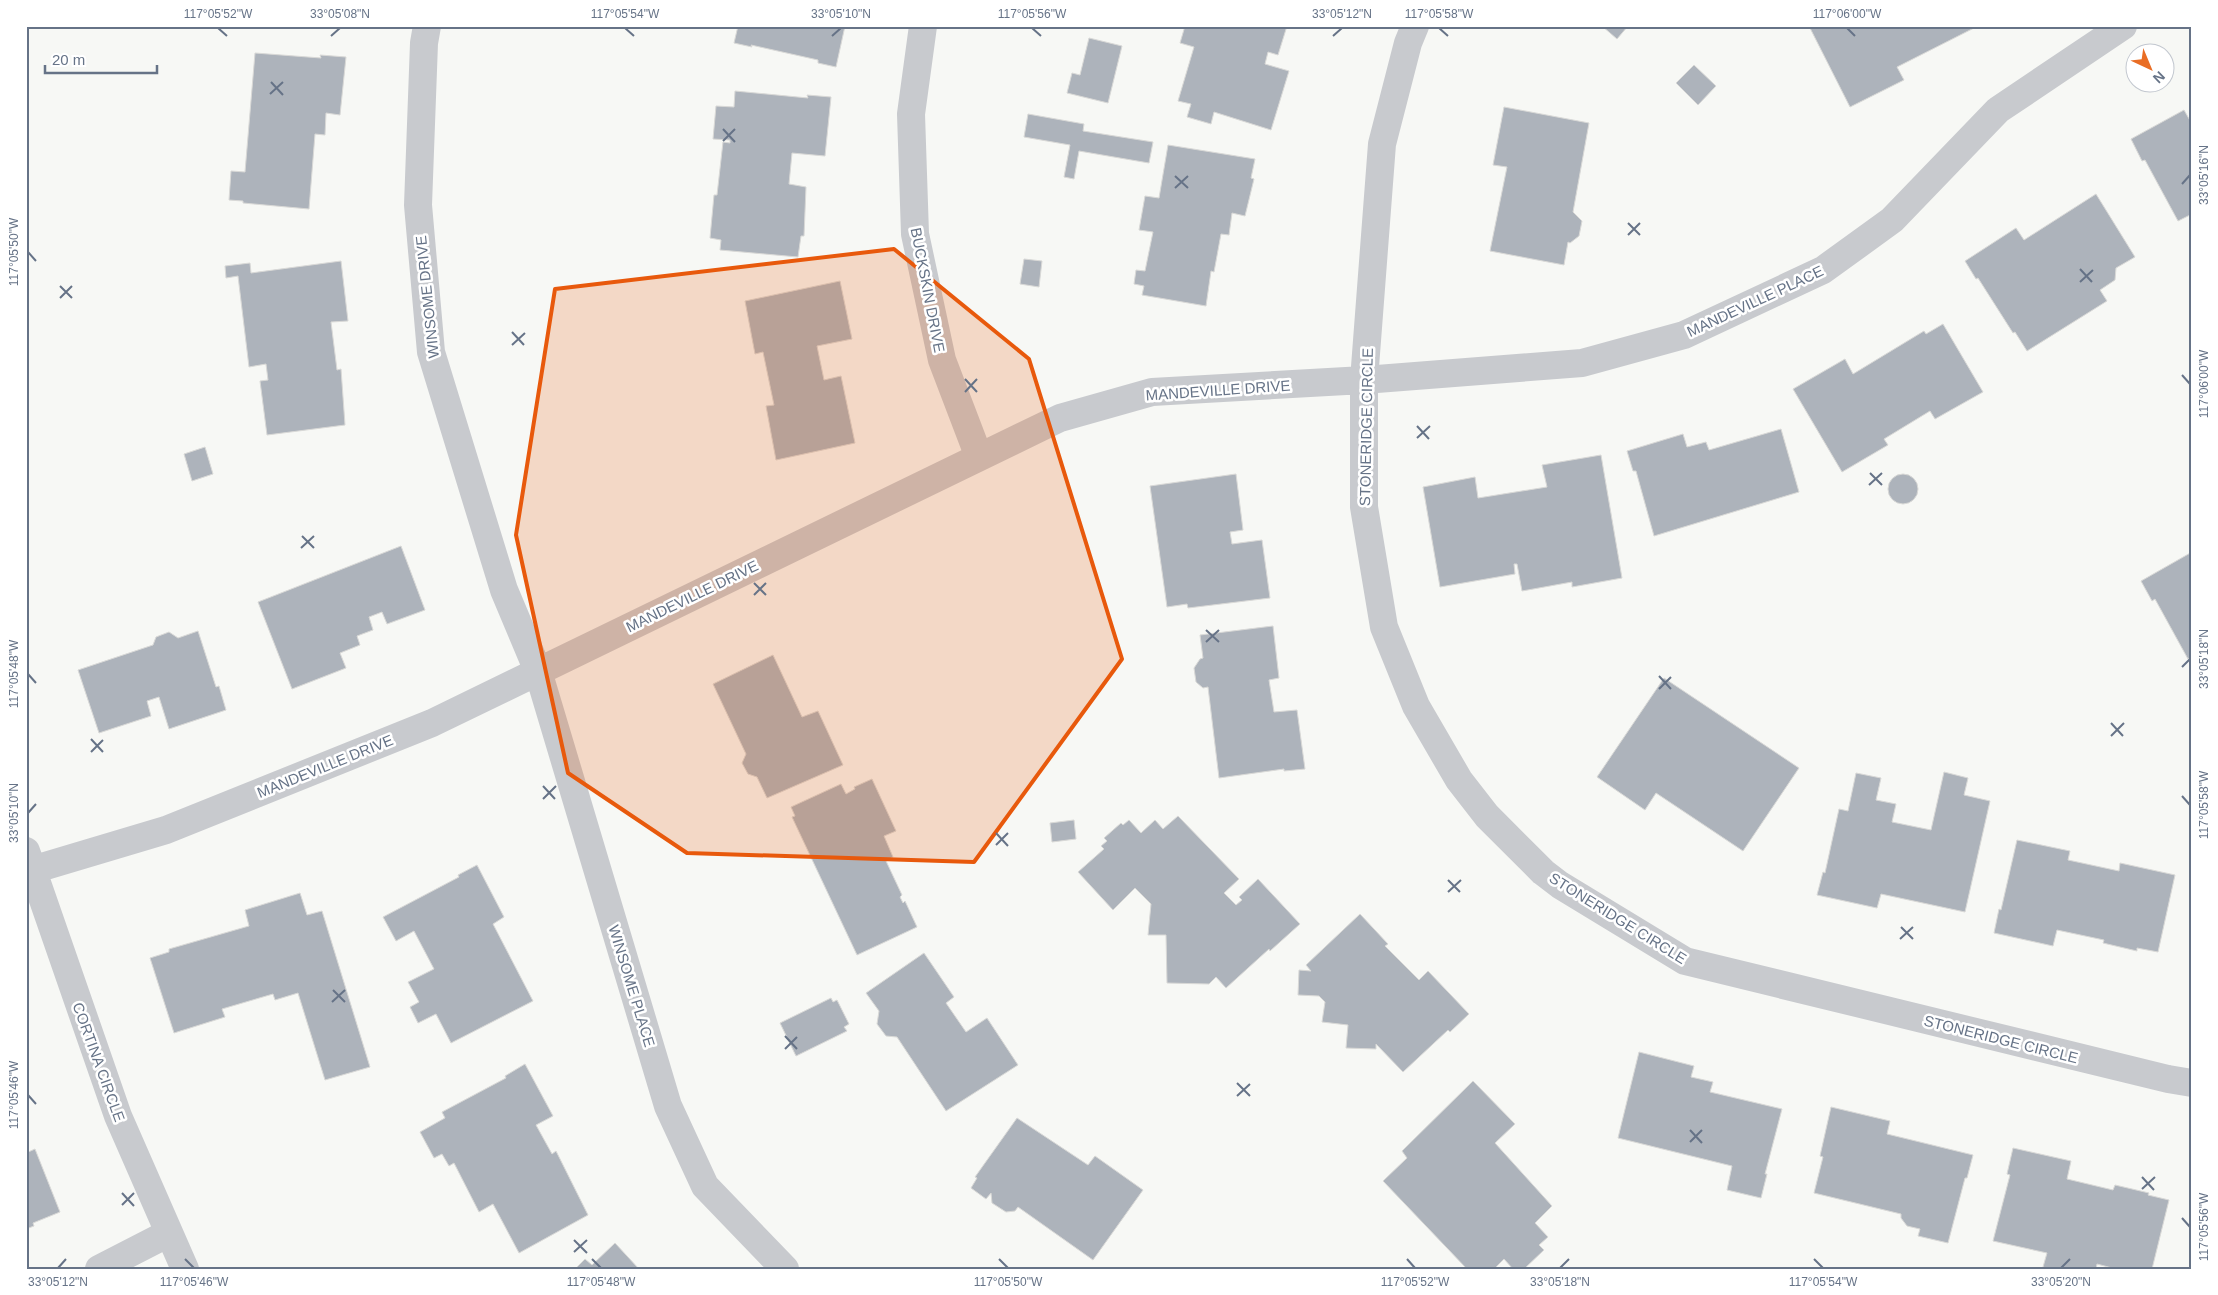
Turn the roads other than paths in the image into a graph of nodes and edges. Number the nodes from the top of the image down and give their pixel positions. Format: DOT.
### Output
graph roads {
  1 [pos="427,26"];
  2 [pos="923,26"];
  3 [pos="1415,26"];
  4 [pos="2123,26"];
  5 [pos="1364,380"];
  6 [pos="979,457"];
  7 [pos="538,671"];
  8 [pos="29,861"];
  9 [pos="2192,1083"];
  10 [pos="169,1233"];
  11 [pos="99,1269"];
  12 [pos="185,1269"];
  13 [pos="785,1269"];
  1 -- 7 [label="street, WINSOME DRIVE"];
  2 -- 6 [label="street, BUCKSKIN DRIVE"];
  3 -- 5 [label="street, STONERIDGE CIRCLE"];
  4 -- 5 [label="street, MANDEVILLE PLACE"];
  5 -- 6 [label="street, MANDEVILLE DRIVE"];
  5 -- 9 [label="street, STONERIDGE CIRCLE"];
  6 -- 7 [label="street, MANDEVILLE DRIVE"];
  7 -- 8 [label="street, MANDEVILLE DRIVE"];
  7 -- 13 [label="street, WINSOME PLACE"];
  8 -- 10 [label="street, CORTINA CIRCLE"];
  10 -- 11 [label="street"];
  10 -- 12 [label="street, CORTINA CIRCLE"];
}
